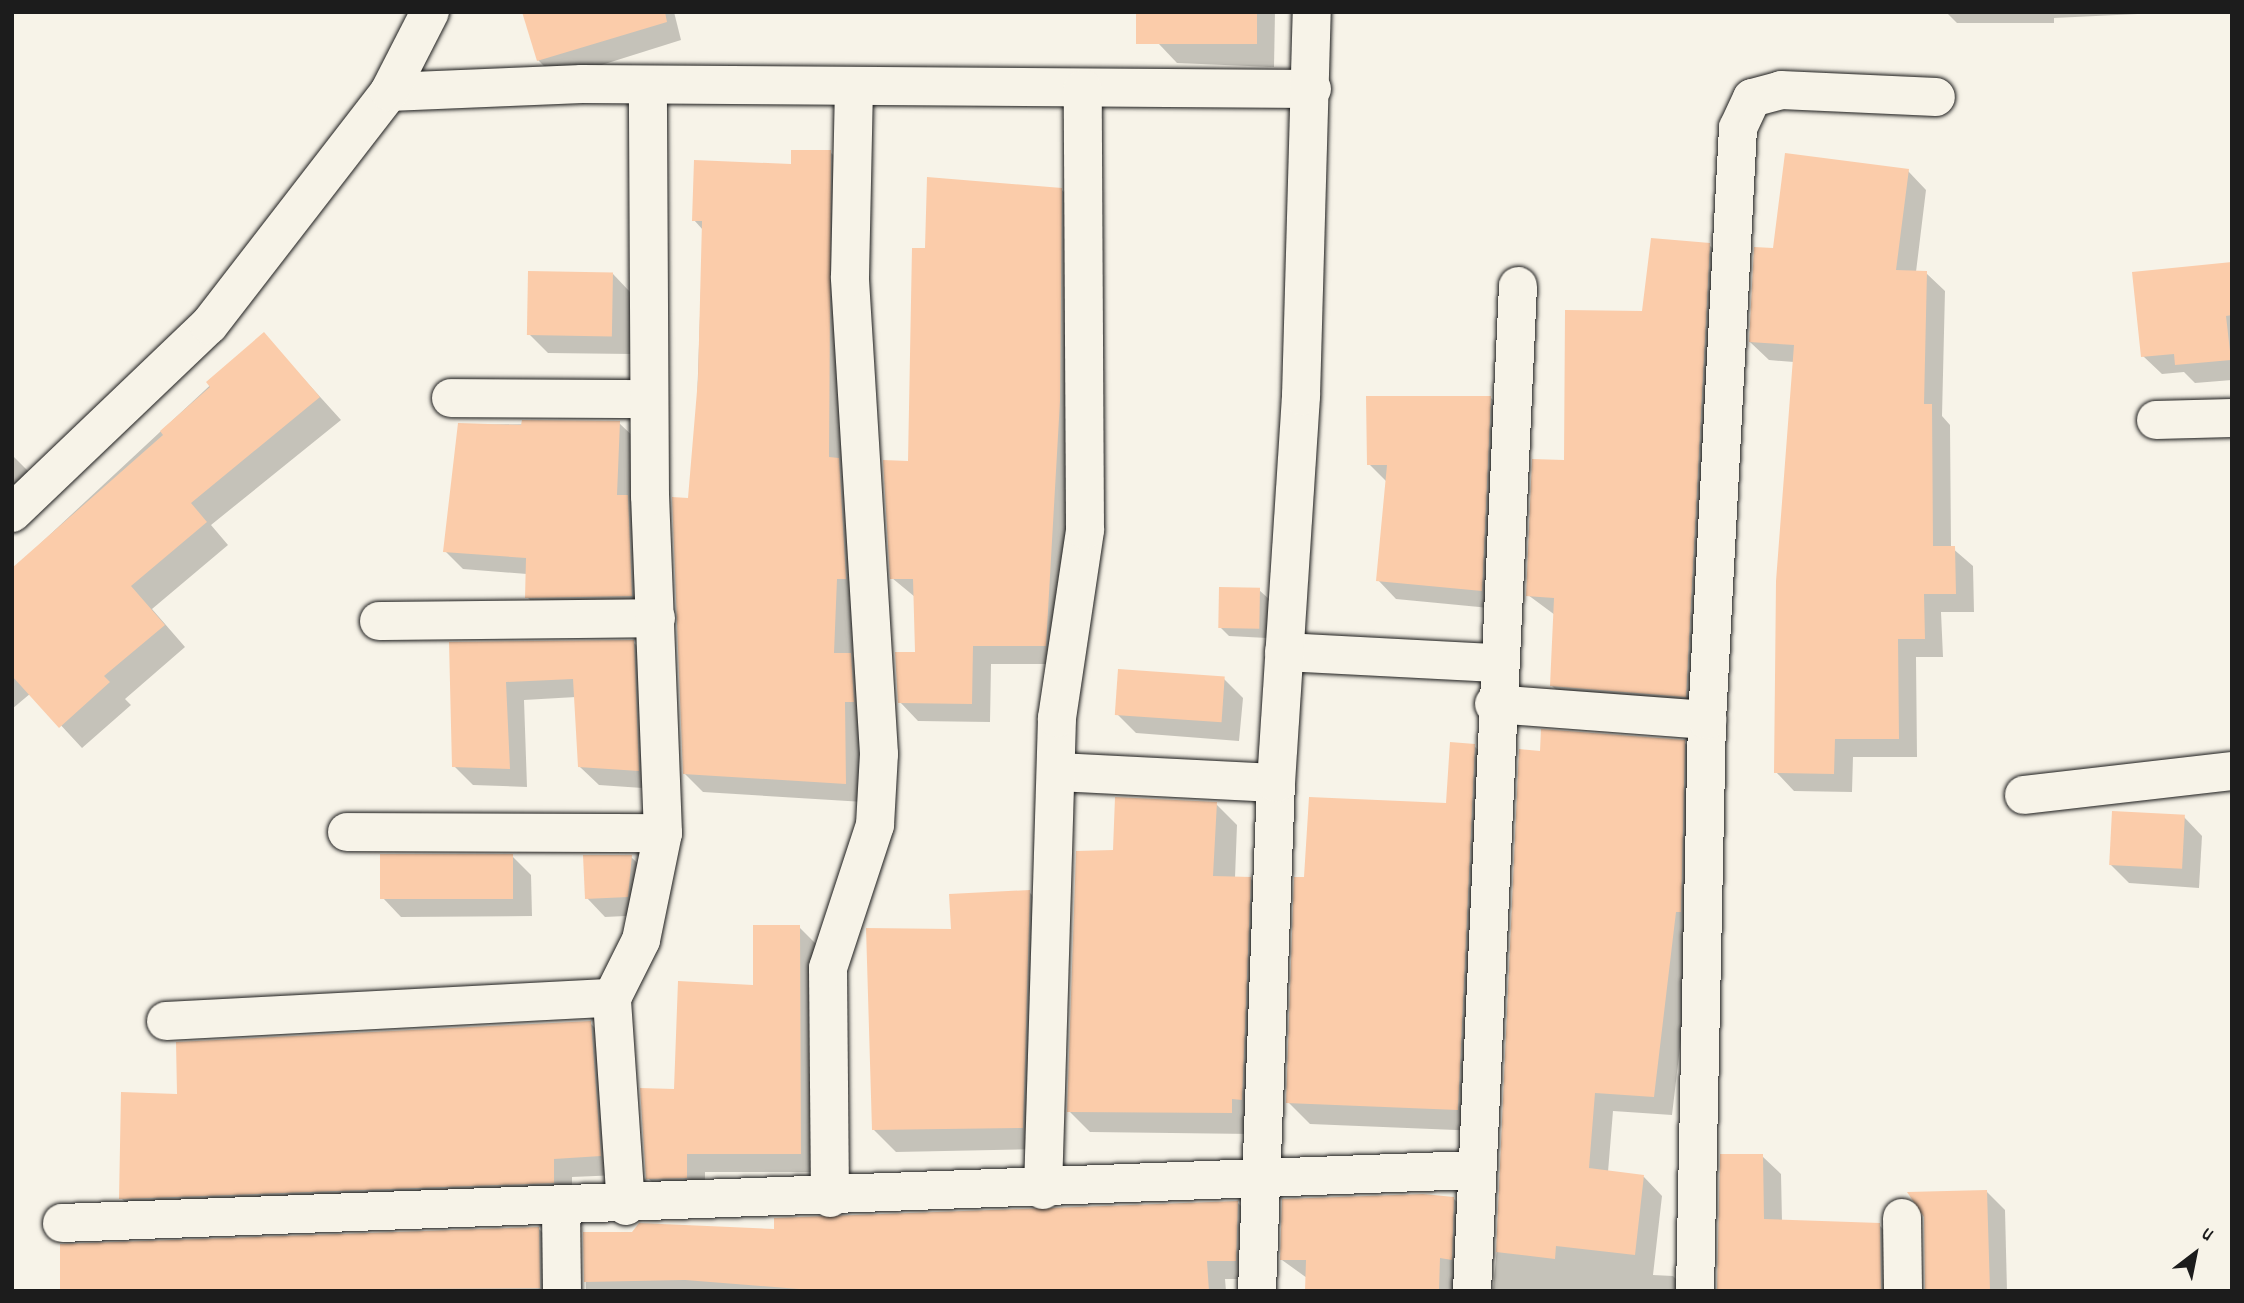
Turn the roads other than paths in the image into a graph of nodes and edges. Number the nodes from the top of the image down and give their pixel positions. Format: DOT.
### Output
graph roads {
  1 [pos="430,12"];
  2 [pos="1312,12"];
  3 [pos="648,88"];
  4 [pos="1083,89"];
  5 [pos="1312,89"];
  6 [pos="854,90"];
  7 [pos="389,92"];
  8 [pos="1936,97"];
  9 [pos="1518,286"];
  10 [pos="451,398"];
  11 [pos="649,399"];
  12 [pos="2232,418"];
  13 [pos="2156,419"];
  14 [pos="12,513"];
  15 [pos="656,618"];
  16 [pos="379,621"];
  17 [pos="1284,652"];
  18 [pos="1497,663"];
  19 [pos="1494,704"];
  20 [pos="1706,720"];
  21 [pos="2232,771"];
  22 [pos="1057,772"];
  23 [pos="1276,783"];
  24 [pos="2024,795"];
  25 [pos="347,832"];
  26 [pos="663,833"];
  27 [pos="612,998"];
  28 [pos="166,1021"];
  29 [pos="1474,1170"];
  30 [pos="1263,1180"];
  31 [pos="1043,1190"];
  32 [pos="831,1198"];
  33 [pos="626,1206"];
  34 [pos="561,1209"];
  35 [pos="1902,1218"];
  36 [pos="62,1223"];
  37 [pos="562,1291"];
  38 [pos="1257,1291"];
  39 [pos="1472,1291"];
  40 [pos="1695,1291"];
  41 [pos="1903,1291"];
  1 -- 7 [label="street"];
  2 -- 5 [label="street"];
  3 -- 6 [label="street"];
  3 -- 7 [label="street"];
  3 -- 11 [label="street"];
  4 -- 5 [label="street"];
  4 -- 6 [label="street"];
  4 -- 22 [label="street"];
  5 -- 17 [label="street"];
  6 -- 32 [label="street"];
  7 -- 14 [label="street"];
  8 -- 20 [label="street"];
  9 -- 18 [label="street"];
  10 -- 11 [label="street"];
  11 -- 15 [label="street"];
  12 -- 13 [label="street"];
  15 -- 16 [label="street"];
  15 -- 26 [label="street"];
  17 -- 18 [label="street"];
  17 -- 23 [label="street"];
  18 -- 19 [label="street"];
  19 -- 20 [label="street"];
  19 -- 29 [label="street"];
  20 -- 40 [label="street"];
  21 -- 24 [label="street"];
  22 -- 23 [label="street"];
  22 -- 31 [label="street"];
  23 -- 30 [label="street"];
  25 -- 26 [label="street"];
  26 -- 27 [label="street"];
  27 -- 28 [label="street"];
  27 -- 33 [label="street"];
  29 -- 30 [label="street"];
  29 -- 39 [label="street"];
  30 -- 31 [label="street"];
  30 -- 38 [label="street"];
  31 -- 32 [label="street"];
  32 -- 33 [label="street"];
  33 -- 34 [label="street"];
  34 -- 36 [label="street"];
  34 -- 37 [label="street"];
  35 -- 41 [label="street"];
}
